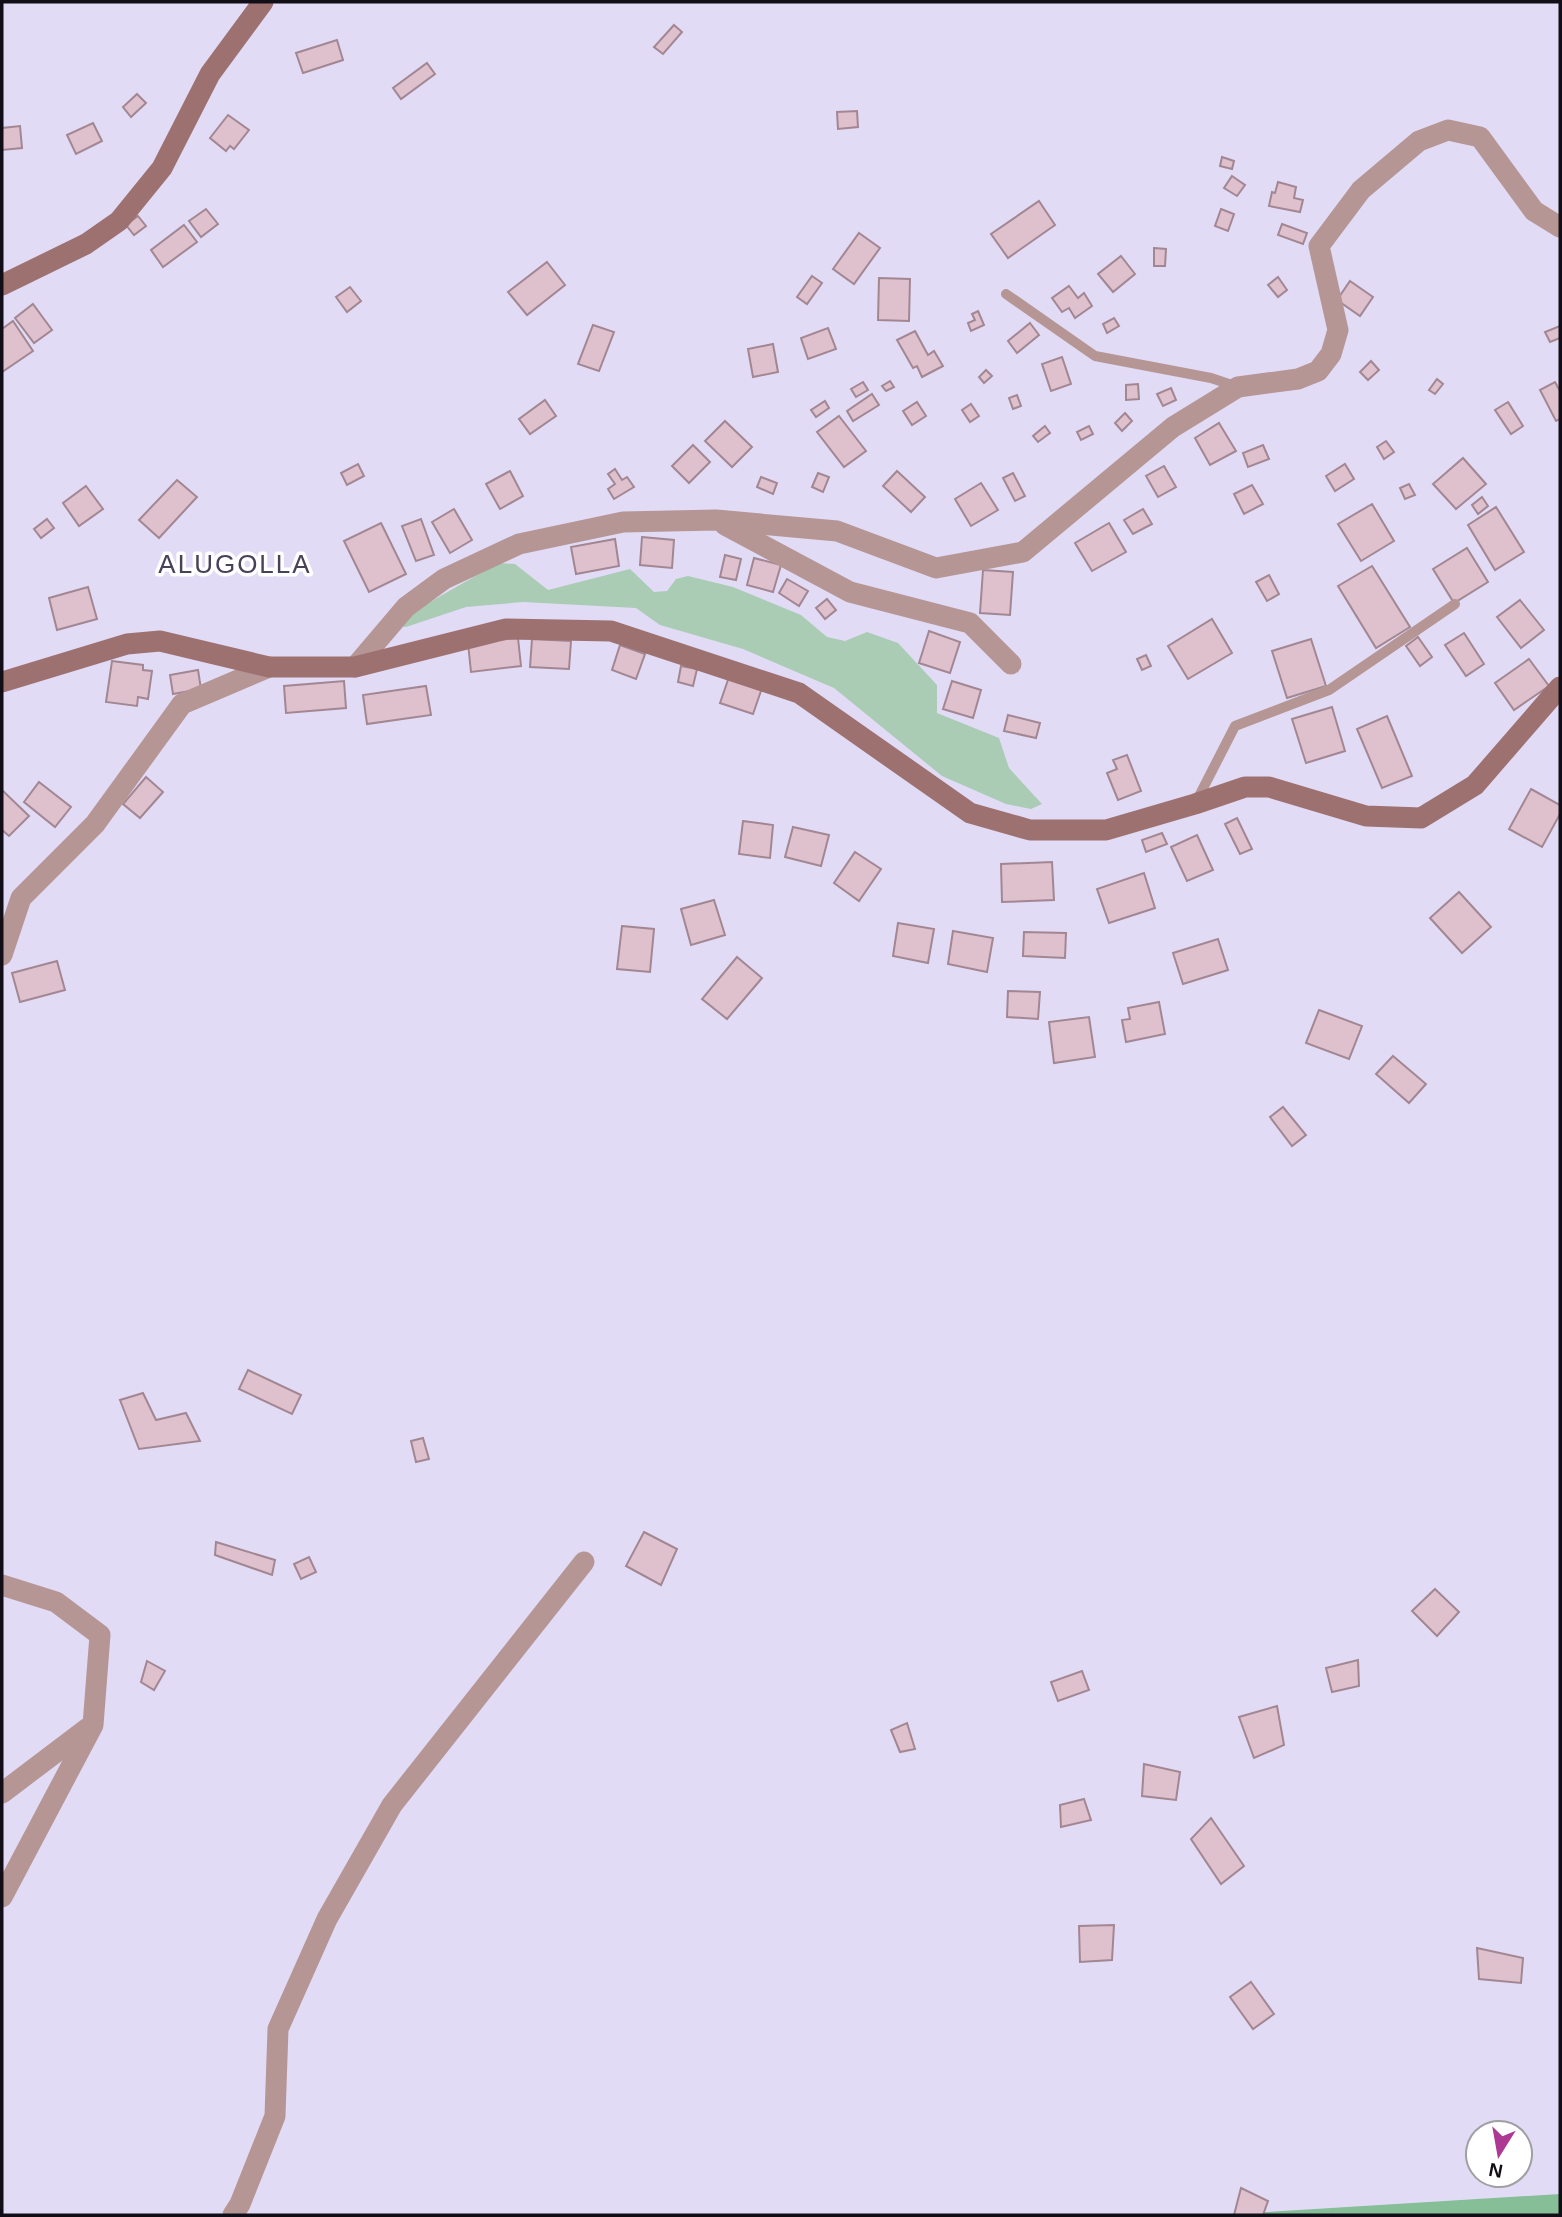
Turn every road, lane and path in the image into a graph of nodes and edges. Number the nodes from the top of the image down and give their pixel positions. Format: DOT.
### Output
graph roads {
  1 [pos="263,2"];
  2 [pos="1560,228"];
  3 [pos="2,285"];
  4 [pos="1006,295"];
  5 [pos="1238,387"];
  6 [pos="716,520"];
  7 [pos="1455,604"];
  8 [pos="1011,664"];
  9 [pos="269,667"];
  10 [pos="355,667"];
  11 [pos="2,682"];
  12 [pos="1560,687"];
  13 [pos="1195,804"];
  14 [pos="2,955"];
  15 [pos="584,1562"];
  16 [pos="2,1585"];
  17 [pos="93,1725"];
  18 [pos="2,1793"];
  19 [pos="2,1896"];
  20 [pos="233,2215"];
  1 -- 3 [label="main road"];
  2 -- 5 [label="street"];
  4 -- 5 [label="lane"];
  5 -- 6 [label="street"];
  6 -- 8 [label="street"];
  6 -- 10 [label="street"];
  7 -- 13 [label="lane"];
  9 -- 10 [label="main road"];
  9 -- 11 [label="main road"];
  9 -- 14 [label="street"];
  10 -- 13 [label="main road"];
  12 -- 13 [label="main road"];
  15 -- 20 [label="street"];
  16 -- 17 [label="street"];
  17 -- 18 [label="street"];
  17 -- 19 [label="street"];
}
